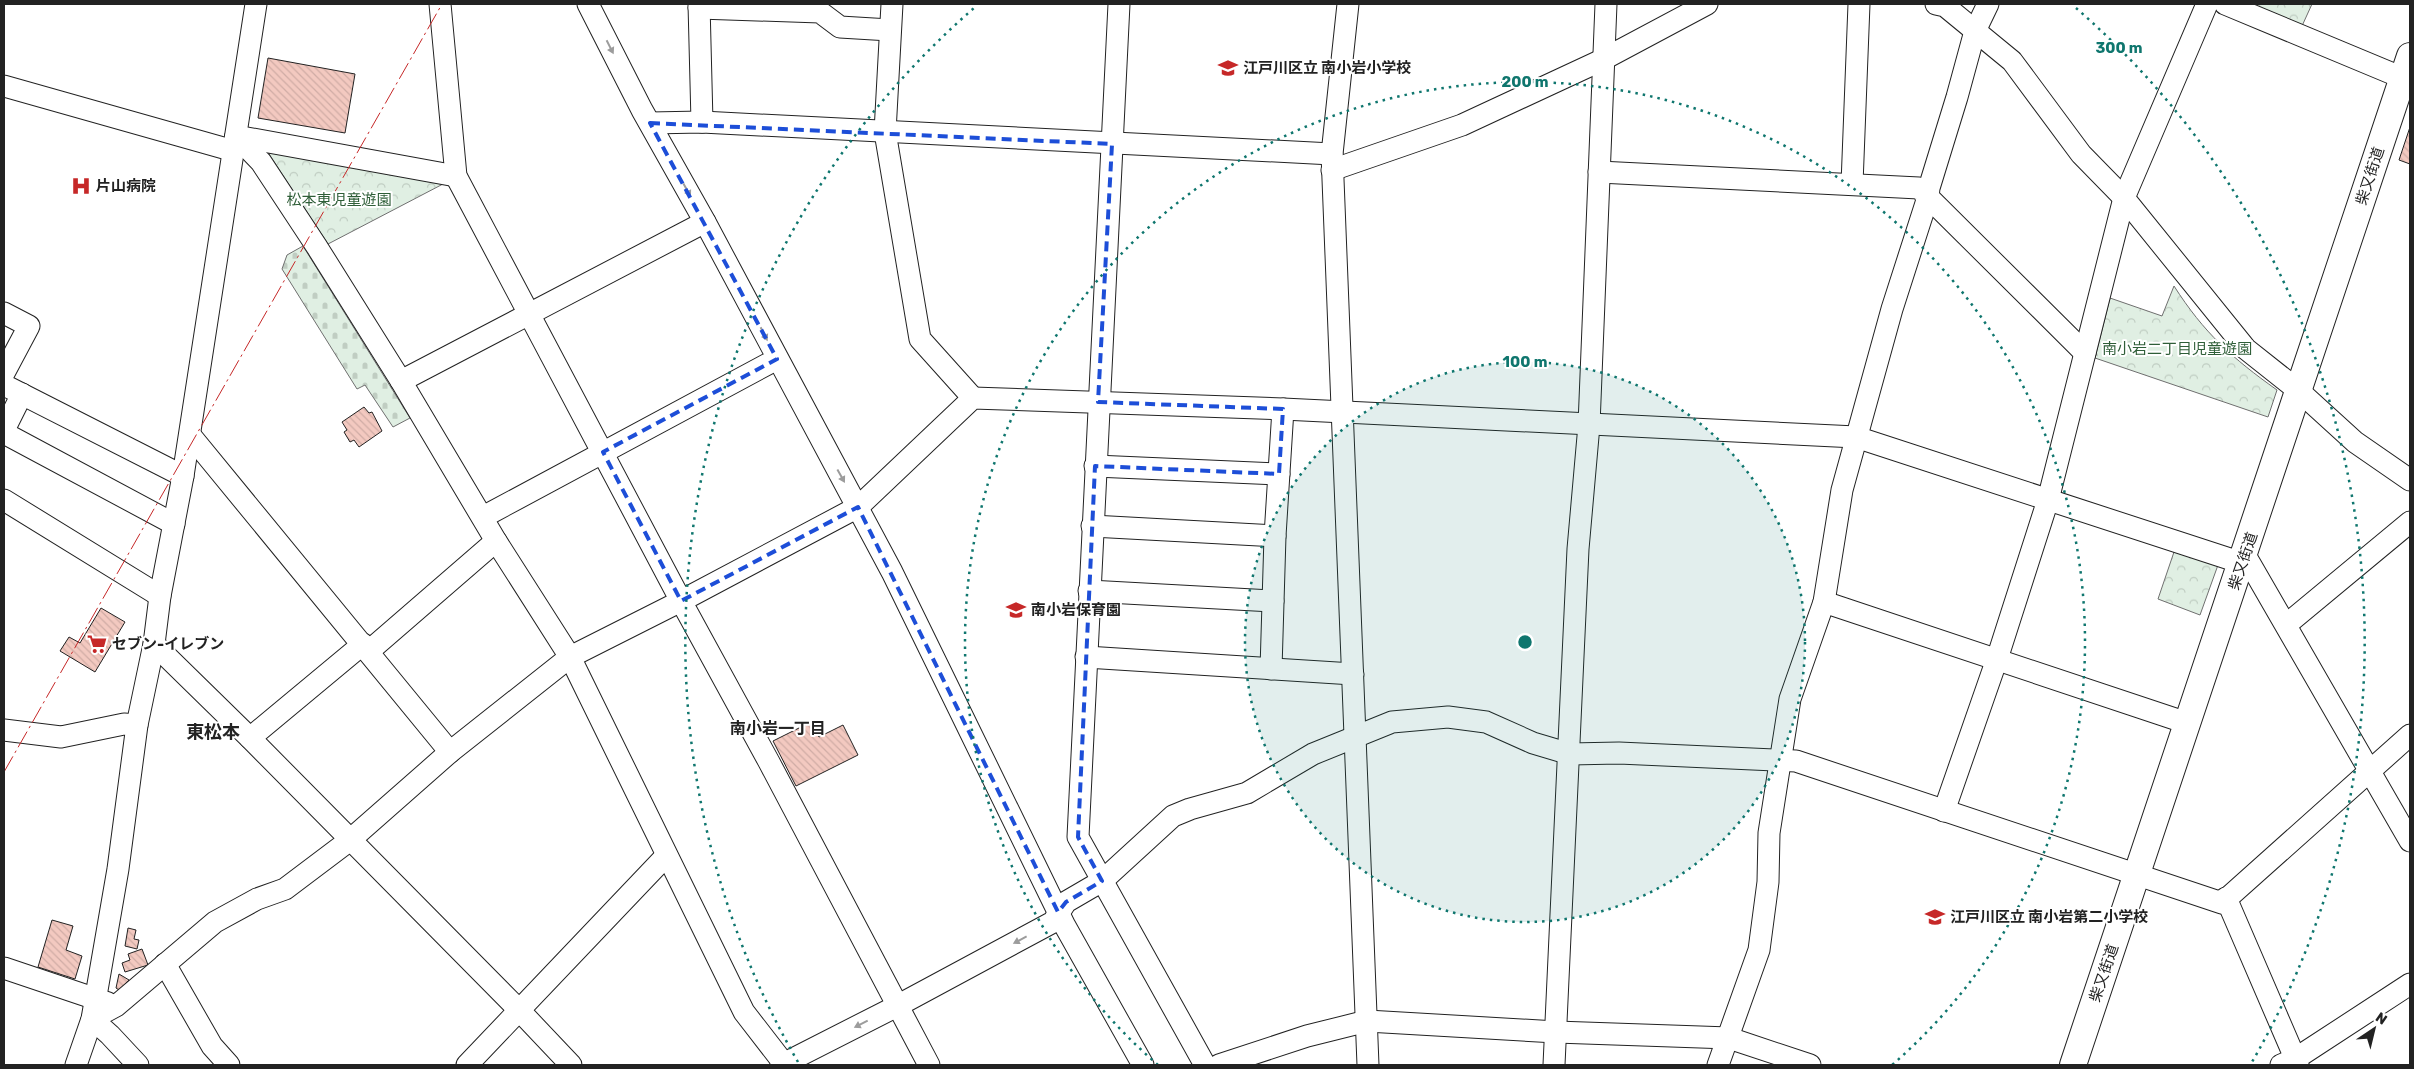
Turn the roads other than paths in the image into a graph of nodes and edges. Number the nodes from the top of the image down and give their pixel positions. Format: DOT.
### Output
graph roads {
  1 [pos="256,4"];
  2 [pos="440,4"];
  3 [pos="588,4"];
  4 [pos="892,4"];
  5 [pos="1119,4"];
  6 [pos="1348,4"];
  7 [pos="1606,4"];
  8 [pos="1708,4"];
  9 [pos="1859,4"];
  10 [pos="1936,4"];
  11 [pos="1988,4"];
  12 [pos="2206,4"];
  13 [pos="2225,4"];
  14 [pos="699,6"];
  15 [pos="890,30"];
  16 [pos="1975,31"];
  17 [pos="1602,60"];
  18 [pos="2408,72"];
  19 [pos="4,86"];
  20 [pos="702,122"];
  21 [pos="650,123"];
  22 [pos="885,132"];
  23 [pos="235,144"];
  24 [pos="1112,144"];
  25 [pos="1332,162"];
  26 [pos="1599,172"];
  27 [pos="456,176"];
  28 [pos="1852,184"];
  29 [pos="1928,197"];
  30 [pos="2124,198"];
  31 [pos="705,222"];
  32 [pos="4,313"];
  33 [pos="530,313"];
  34 [pos="2085,353"];
  35 [pos="777,359"];
  36 [pos="4,373"];
  37 [pos="401,381"];
  38 [pos="13,389"];
  39 [pos="2299,391"];
  40 [pos="973,398"];
  41 [pos="1098,402"];
  42 [pos="1283,409"];
  43 [pos="1342,412"];
  44 [pos="1589,425"];
  45 [pos="4,431"];
  46 [pos="190,435"];
  47 [pos="1856,437"];
  48 [pos="603,452"];
  49 [pos="1095,466"];
  50 [pos="1279,474"];
  51 [pos="183,476"];
  52 [pos="2410,480"];
  53 [pos="4,500"];
  54 [pos="2048,500"];
  55 [pos="858,506"];
  56 [pos="483,517"];
  57 [pos="2410,522"];
  58 [pos="174,524"];
  59 [pos="1092,526"];
  60 [pos="1275,536"];
  61 [pos="496,541"];
  62 [pos="2244,559"];
  63 [pos="1089,591"];
  64 [pos="160,596"];
  65 [pos="681,601"];
  66 [pos="1273,601"];
  67 [pos="1824,602"];
  68 [pos="2286,625"];
  69 [pos="154,644"];
  70 [pos="366,648"];
  71 [pos="570,657"];
  72 [pos="1086,657"];
  73 [pos="1997,659"];
  74 [pos="1271,669"];
  75 [pos="1353,674"];
  76 [pos="2187,723"];
  77 [pos="137,725"];
  78 [pos="4,730"];
  79 [pos="2410,735"];
  80 [pos="1355,736"];
  81 [pos="250,738"];
  82 [pos="450,752"];
  83 [pos="1570,754"];
  84 [pos="1780,760"];
  85 [pos="2370,772"];
  86 [pos="1944,811"];
  87 [pos="350,840"];
  88 [pos="2410,842"];
  89 [pos="666,856"];
  90 [pos="2137,875"];
  91 [pos="1102,881"];
  92 [pos="2226,898"];
  93 [pos="1058,912"];
  94 [pos="165,964"];
  95 [pos="4,968"];
  96 [pos="2410,984"];
  97 [pos="95,998"];
  98 [pos="116,1006"];
  99 [pos="897,1006"];
  100 [pos="519,1010"];
  101 [pos="92,1019"];
  102 [pos="1366,1021"];
  103 [pos="1556,1032"];
  104 [pos="1729,1038"];
  105 [pos="2292,1063"];
  106 [pos="76,1065"];
  107 [pos="138,1065"];
  108 [pos="228,1065"];
  109 [pos="467,1065"];
  110 [pos="571,1065"];
  111 [pos="783,1065"];
  112 [pos="928,1065"];
  113 [pos="1143,1065"];
  114 [pos="1205,1065"];
  115 [pos="1219,1065"];
  116 [pos="1368,1065"];
  117 [pos="1554,1065"];
  118 [pos="1718,1065"];
  119 [pos="1810,1065"];
  120 [pos="2073,1065"];
  1 -- 23 [label="street"];
  2 -- 27 [label="street"];
  3 -- 21 [label="street, one-way"];
  4 -- 15 [label="street"];
  5 -- 24 [label="street"];
  6 -- 25 [label="street"];
  7 -- 17 [label="street"];
  8 -- 17 [label="street"];
  9 -- 28 [label="street"];
  10 -- 16 [label="street"];
  11 -- 16 [label="street"];
  12 -- 30 [label="street"];
  13 -- 18 [label="street"];
  14 -- 15 [label="street"];
  14 -- 20 [label="street"];
  15 -- 22 [label="street"];
  16 -- 29 [label="street"];
  16 -- 30 [label="street"];
  17 -- 25 [label="street"];
  17 -- 26 [label="street"];
  18 -- 39 [label="main road, 柴又街道"];
  19 -- 23 [label="street"];
  20 -- 21 [label="street"];
  20 -- 22 [label="street"];
  21 -- 31 [label="street, one-way"];
  22 -- 24 [label="street"];
  22 -- 40 [label="street"];
  23 -- 27 [label="street"];
  23 -- 37 [label="street"];
  23 -- 46 [label="street"];
  24 -- 25 [label="street"];
  24 -- 41 [label="street"];
  25 -- 43 [label="street"];
  26 -- 28 [label="street"];
  26 -- 44 [label="street"];
  27 -- 33 [label="street"];
  28 -- 29 [label="street"];
  29 -- 34 [label="street"];
  29 -- 47 [label="street"];
  30 -- 34 [label="street"];
  30 -- 39 [label="street"];
  31 -- 33 [label="street"];
  31 -- 35 [label="street, one-way"];
  32 -- 36 [label="street"];
  33 -- 37 [label="street"];
  33 -- 48 [label="street"];
  34 -- 54 [label="street"];
  35 -- 48 [label="street"];
  35 -- 55 [label="street, one-way"];
  37 -- 56 [label="street"];
  38 -- 45 [label="street"];
  38 -- 51 [label="street"];
  39 -- 52 [label="street"];
  39 -- 62 [label="main road, 柴又街道"];
  40 -- 41 [label="street"];
  40 -- 55 [label="street"];
  41 -- 42 [label="street"];
  41 -- 49 [label="street"];
  42 -- 43 [label="street"];
  42 -- 50 [label="street"];
  43 -- 44 [label="street"];
  43 -- 75 [label="street"];
  44 -- 47 [label="street"];
  44 -- 83 [label="street"];
  45 -- 58 [label="street"];
  46 -- 51 [label="street"];
  46 -- 70 [label="street"];
  47 -- 54 [label="street"];
  47 -- 67 [label="street"];
  48 -- 56 [label="street"];
  48 -- 65 [label="street"];
  49 -- 50 [label="street"];
  49 -- 59 [label="street"];
  50 -- 60 [label="street"];
  51 -- 58 [label="street"];
  53 -- 64 [label="street"];
  54 -- 62 [label="street"];
  54 -- 73 [label="street"];
  55 -- 65 [label="street"];
  55 -- 93 [label="street"];
  56 -- 61 [label="street"];
  57 -- 68 [label="street"];
  58 -- 64 [label="street"];
  59 -- 60 [label="street"];
  59 -- 63 [label="street"];
  60 -- 66 [label="street"];
  61 -- 70 [label="street"];
  61 -- 71 [label="street"];
  62 -- 68 [label="street"];
  62 -- 76 [label="main road, 柴又街道"];
  63 -- 66 [label="street"];
  63 -- 72 [label="street"];
  64 -- 69 [label="street"];
  65 -- 71 [label="street"];
  65 -- 99 [label="street"];
  66 -- 74 [label="street"];
  67 -- 73 [label="street"];
  67 -- 84 [label="street"];
  68 -- 85 [label="street"];
  69 -- 77 [label="street"];
  69 -- 81 [label="street"];
  70 -- 81 [label="street"];
  70 -- 82 [label="street"];
  71 -- 82 [label="street"];
  71 -- 89 [label="street"];
  72 -- 74 [label="street"];
  72 -- 91 [label="street"];
  73 -- 76 [label="street"];
  73 -- 86 [label="street"];
  74 -- 75 [label="street"];
  75 -- 80 [label="street"];
  76 -- 90 [label="main road, 柴又街道"];
  77 -- 78 [label="street"];
  77 -- 97 [label="street"];
  79 -- 85 [label="street"];
  80 -- 83 [label="street"];
  80 -- 91 [label="street"];
  80 -- 102 [label="street"];
  81 -- 87 [label="street"];
  82 -- 87 [label="street"];
  83 -- 84 [label="street"];
  83 -- 103 [label="street"];
  84 -- 86 [label="street"];
  84 -- 104 [label="street"];
  85 -- 88 [label="street"];
  85 -- 92 [label="street"];
  86 -- 90 [label="street"];
  87 -- 94 [label="street"];
  87 -- 100 [label="street"];
  89 -- 100 [label="street"];
  89 -- 111 [label="street"];
  90 -- 92 [label="street"];
  90 -- 120 [label="main road, 柴又街道"];
  91 -- 93 [label="street"];
  91 -- 114 [label="street"];
  92 -- 105 [label="street"];
  93 -- 99 [label="street, one-way"];
  93 -- 113 [label="street"];
  94 -- 98 [label="street"];
  94 -- 108 [label="street"];
  95 -- 97 [label="street"];
  96 -- 105 [label="street"];
  97 -- 98 [label="street"];
  97 -- 101 [label="street"];
  98 -- 101 [label="street"];
  99 -- 111 [label="street, one-way"];
  99 -- 112 [label="street"];
  100 -- 109 [label="street"];
  100 -- 110 [label="street"];
  101 -- 106 [label="street"];
  101 -- 107 [label="street"];
  102 -- 103 [label="street"];
  102 -- 115 [label="street"];
  102 -- 116 [label="street"];
  103 -- 104 [label="street"];
  103 -- 117 [label="street"];
  104 -- 118 [label="street"];
  104 -- 119 [label="street"];
}
